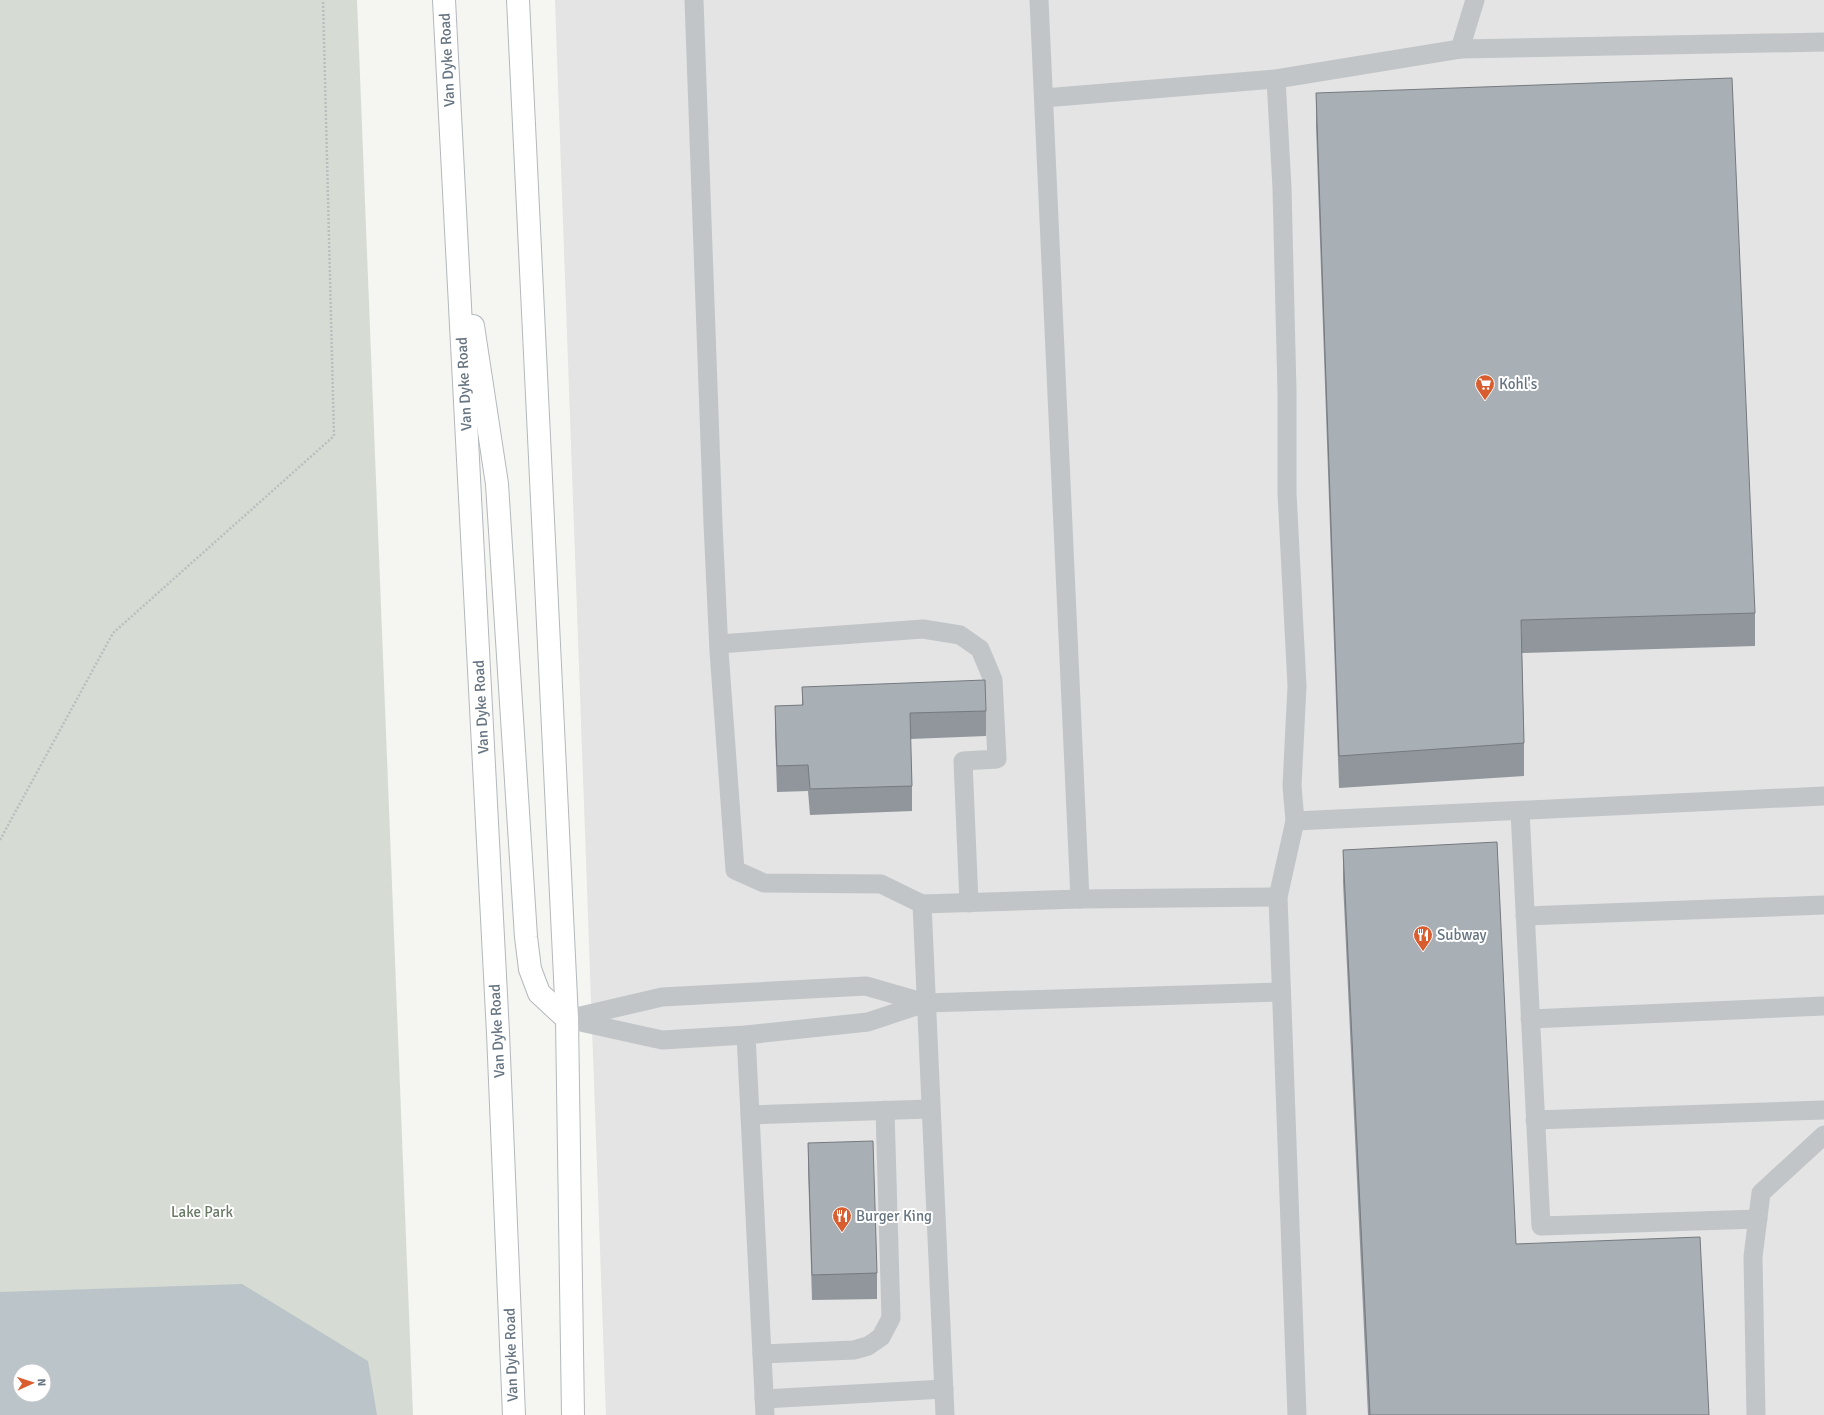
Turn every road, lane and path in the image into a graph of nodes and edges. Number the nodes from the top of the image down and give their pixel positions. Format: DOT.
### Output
graph roads {
  1 [pos="323,0"];
  2 [pos="444,0"];
  3 [pos="518,0"];
  4 [pos="694,0"];
  5 [pos="1039,0"];
  6 [pos="1475,0"];
  7 [pos="1824,42"];
  8 [pos="1460,49"];
  9 [pos="1276,79"];
  10 [pos="1044,98"];
  11 [pos="454,200"];
  12 [pos="719,644"];
  13 [pos="1824,796"];
  14 [pos="1520,810"];
  15 [pos="1295,821"];
  16 [pos="0,840"];
  17 [pos="1278,896"];
  18 [pos="1080,899"];
  19 [pos="969,903"];
  20 [pos="922,904"];
  21 [pos="1824,905"];
  22 [pos="1525,916"];
  23 [pos="1281,992"];
  24 [pos="925,1003"];
  25 [pos="1824,1006"];
  26 [pos="567,1019"];
  27 [pos="1530,1019"];
  28 [pos="746,1035"];
  29 [pos="930,1109"];
  30 [pos="885,1110"];
  31 [pos="1824,1110"];
  32 [pos="750,1115"];
  33 [pos="1535,1120"];
  34 [pos="1824,1135"];
  35 [pos="1758,1219"];
  36 [pos="762,1354"];
  37 [pos="944,1389"];
  38 [pos="765,1407"];
  39 [pos="514,1415"];
  40 [pos="573,1415"];
  41 [pos="945,1415"];
  42 [pos="1297,1415"];
  43 [pos="1756,1415"];
  1 -- 16 [label="path"];
  2 -- 11 [label="main road, Van Dyke Road"];
  3 -- 26 [label="main road"];
  4 -- 12 [label="lane"];
  5 -- 10 [label="lane"];
  6 -- 8 [label="lane"];
  7 -- 8 [label="lane"];
  8 -- 9 [label="lane"];
  9 -- 10 [label="lane"];
  9 -- 15 [label="lane"];
  10 -- 18 [label="lane"];
  11 -- 26 [label="main road"];
  11 -- 39 [label="main road, Van Dyke Road"];
  12 -- 19 [label="lane"];
  12 -- 20 [label="lane"];
  13 -- 14 [label="lane"];
  14 -- 15 [label="lane"];
  14 -- 22 [label="lane"];
  15 -- 17 [label="lane"];
  17 -- 18 [label="lane"];
  17 -- 23 [label="lane"];
  18 -- 19 [label="lane"];
  19 -- 20 [label="lane"];
  20 -- 24 [label="lane"];
  21 -- 22 [label="lane"];
  22 -- 27 [label="lane"];
  23 -- 24 [label="lane"];
  23 -- 42 [label="lane"];
  24 -- 26 [label="lane"];
  24 -- 28 [label="lane"];
  24 -- 29 [label="lane"];
  25 -- 27 [label="lane"];
  26 -- 28 [label="lane"];
  26 -- 40 [label="main road"];
  27 -- 33 [label="lane"];
  28 -- 32 [label="lane"];
  29 -- 30 [label="lane"];
  29 -- 37 [label="lane"];
  30 -- 32 [label="lane"];
  30 -- 36 [label="lane"];
  31 -- 33 [label="lane"];
  32 -- 36 [label="lane"];
  33 -- 35 [label="lane"];
  34 -- 35 [label="lane"];
  35 -- 43 [label="lane"];
  36 -- 38 [label="lane"];
  37 -- 38 [label="lane"];
  37 -- 41 [label="lane"];
}
